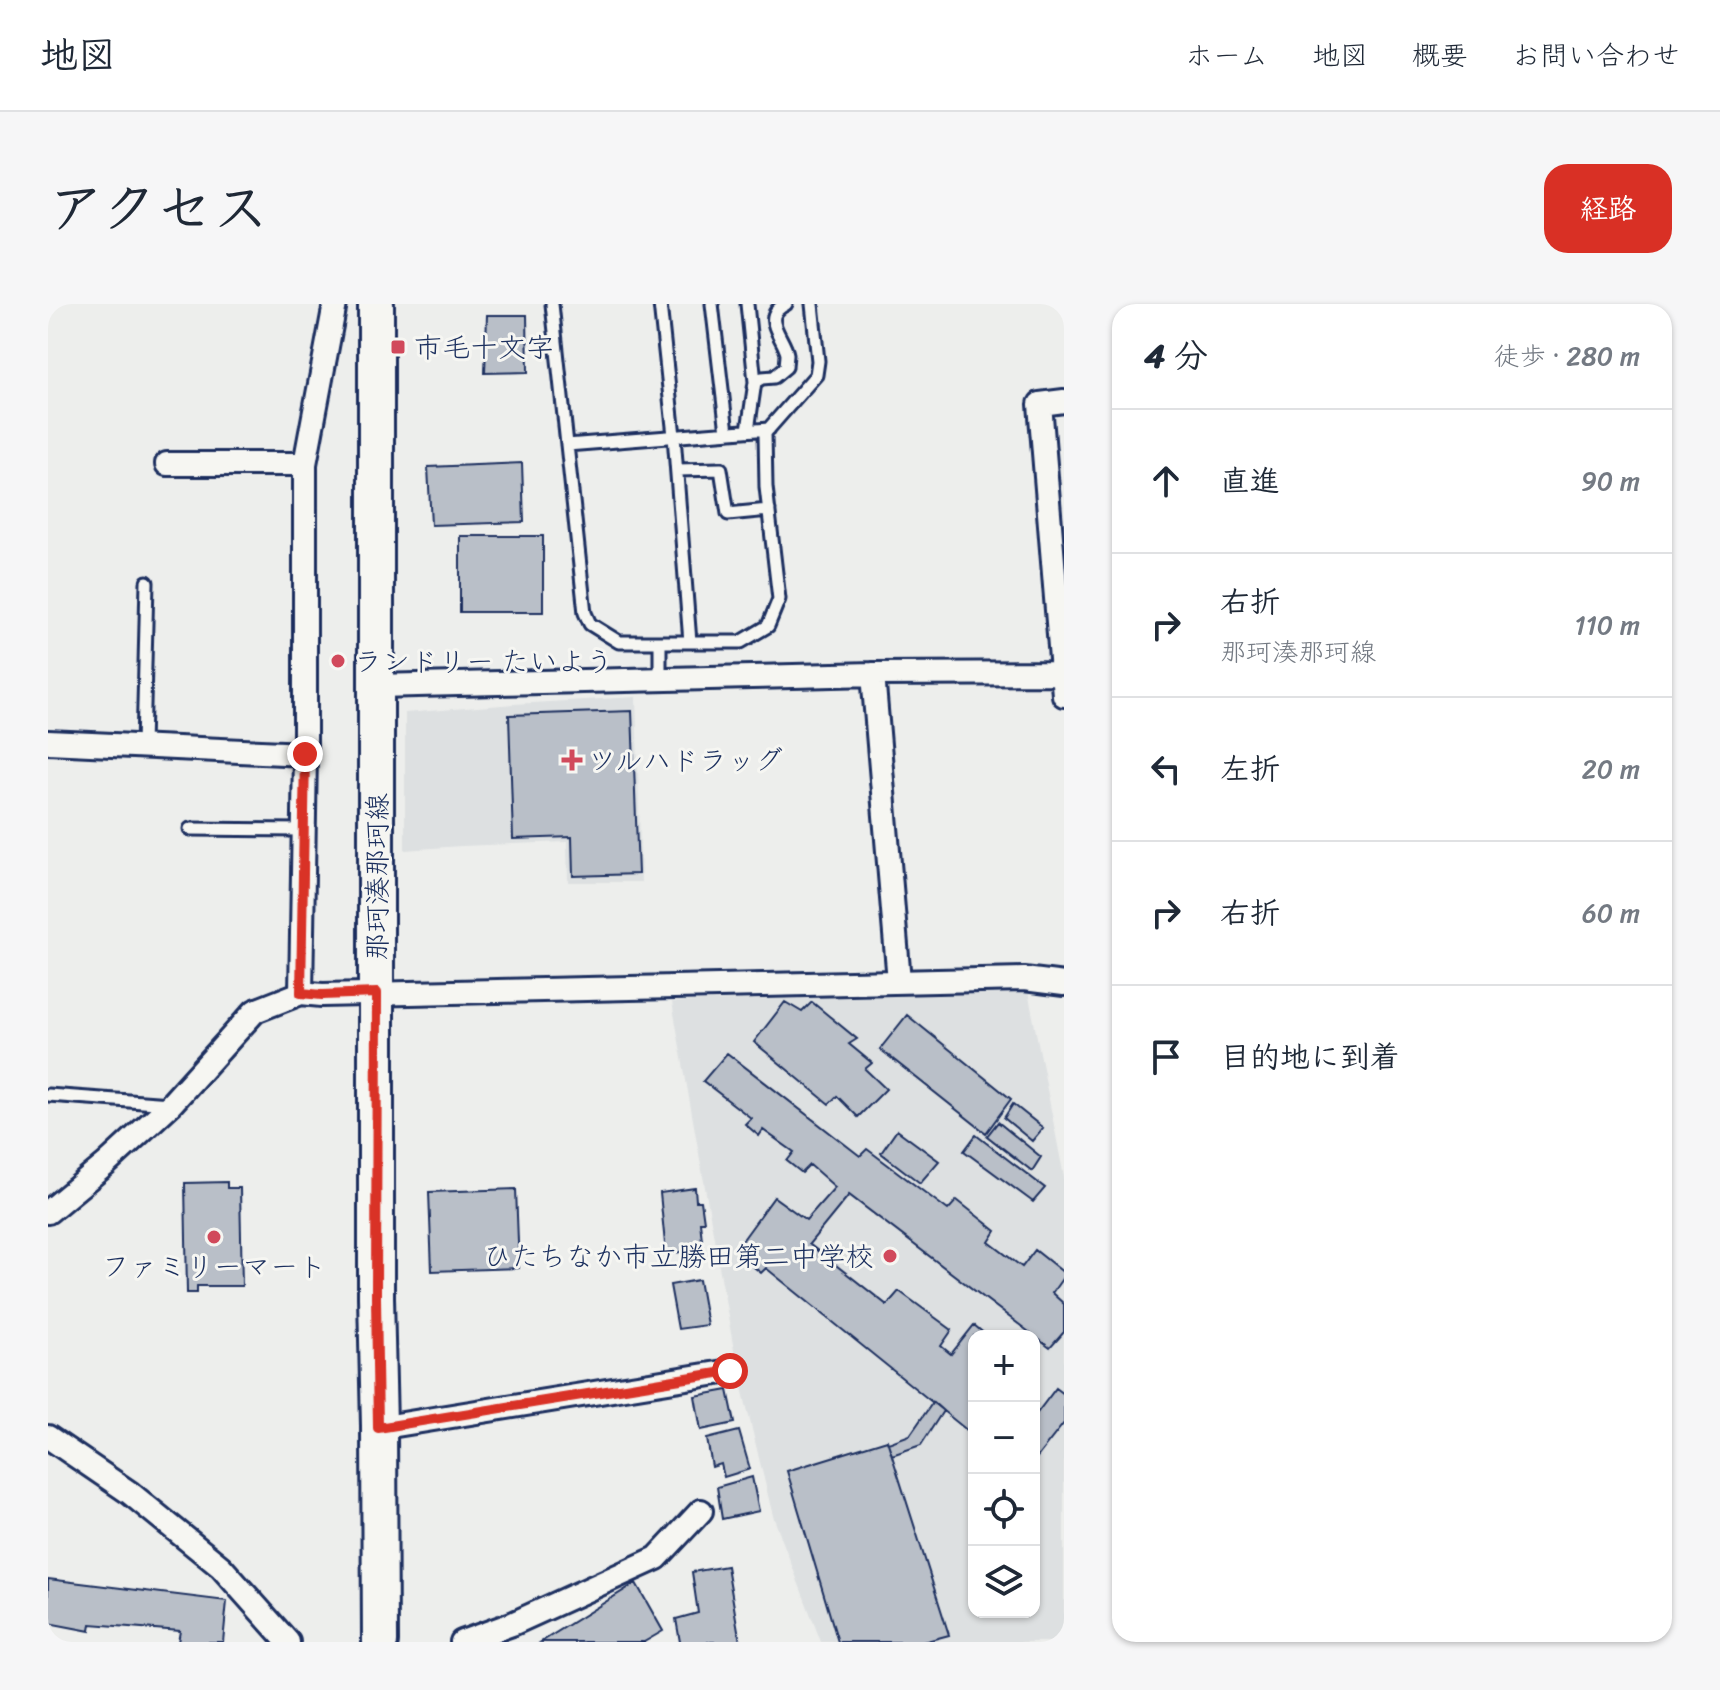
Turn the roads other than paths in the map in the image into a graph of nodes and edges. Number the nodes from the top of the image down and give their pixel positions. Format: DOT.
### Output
graph roads {
  1 [pos="335,304"];
  2 [pos="376,304"];
  3 [pos="552,304"];
  4 [pos="660,304"];
  5 [pos="712,304"];
  6 [pos="747,304"];
  7 [pos="786,304"];
  8 [pos="812,304"];
  9 [pos="755,382"];
  10 [pos="1064,401"];
  11 [pos="769,429"];
  12 [pos="748,430"];
  13 [pos="727,432"];
  14 [pos="674,436"];
  15 [pos="567,445"];
  16 [pos="167,464"];
  17 [pos="305,464"];
  18 [pos="677,470"];
  19 [pos="769,510"];
  20 [pos="147,582"];
  21 [pos="660,642"];
  22 [pos="690,642"];
  23 [pos="873,674"];
  24 [pos="660,679"];
  25 [pos="1063,680"];
  26 [pos="377,686"];
  27 [pos="48,742"];
  28 [pos="143,746"];
  29 [pos="305,754"];
  30 [pos="190,829"];
  31 [pos="304,830"];
  32 [pos="899,981"];
  33 [pos="1064,984"];
  34 [pos="301,993"];
  35 [pos="377,993"];
  36 [pos="48,1095"];
  37 [pos="171,1104"];
  38 [pos="48,1212"];
  39 [pos="730,1371"];
  40 [pos="378,1428"];
  41 [pos="48,1437"];
  42 [pos="701,1511"];
  43 [pos="288,1642"];
  44 [pos="380,1642"];
  45 [pos="462,1642"];
  1 -- 17 [label="street"];
  2 -- 26 [label="main road, 那珂湊那珂線"];
  3 -- 15 [label="lane"];
  4 -- 14 [label="lane"];
  5 -- 13 [label="lane"];
  6 -- 9 [label="lane"];
  7 -- 9 [label="lane"];
  8 -- 11 [label="lane"];
  9 -- 12 [label="lane"];
  10 -- 25 [label="street"];
  11 -- 12 [label="lane"];
  11 -- 19 [label="lane"];
  12 -- 13 [label="lane"];
  13 -- 14 [label="lane"];
  14 -- 15 [label="lane"];
  14 -- 18 [label="lane"];
  15 -- 21 [label="lane"];
  16 -- 17 [label="street"];
  17 -- 29 [label="street"];
  18 -- 19 [label="lane"];
  18 -- 22 [label="lane"];
  19 -- 22 [label="lane"];
  20 -- 28 [label="lane"];
  21 -- 22 [label="lane"];
  21 -- 24 [label="lane"];
  23 -- 24 [label="street"];
  23 -- 25 [label="street"];
  23 -- 32 [label="street"];
  24 -- 26 [label="street"];
  26 -- 35 [label="main road, 那珂湊那珂線"];
  27 -- 28 [label="street"];
  28 -- 29 [label="street"];
  29 -- 31 [label="street"];
  30 -- 31 [label="lane"];
  31 -- 34 [label="street"];
  32 -- 33 [label="street"];
  32 -- 35 [label="street"];
  34 -- 35 [label="street"];
  34 -- 37 [label="street"];
  35 -- 40 [label="main road, 那珂湊那珂線"];
  36 -- 37 [label="lane"];
  37 -- 38 [label="street"];
  39 -- 40 [label="street"];
  40 -- 44 [label="main road, 那珂湊那珂線"];
  41 -- 43 [label="street"];
  42 -- 45 [label="street"];
}
